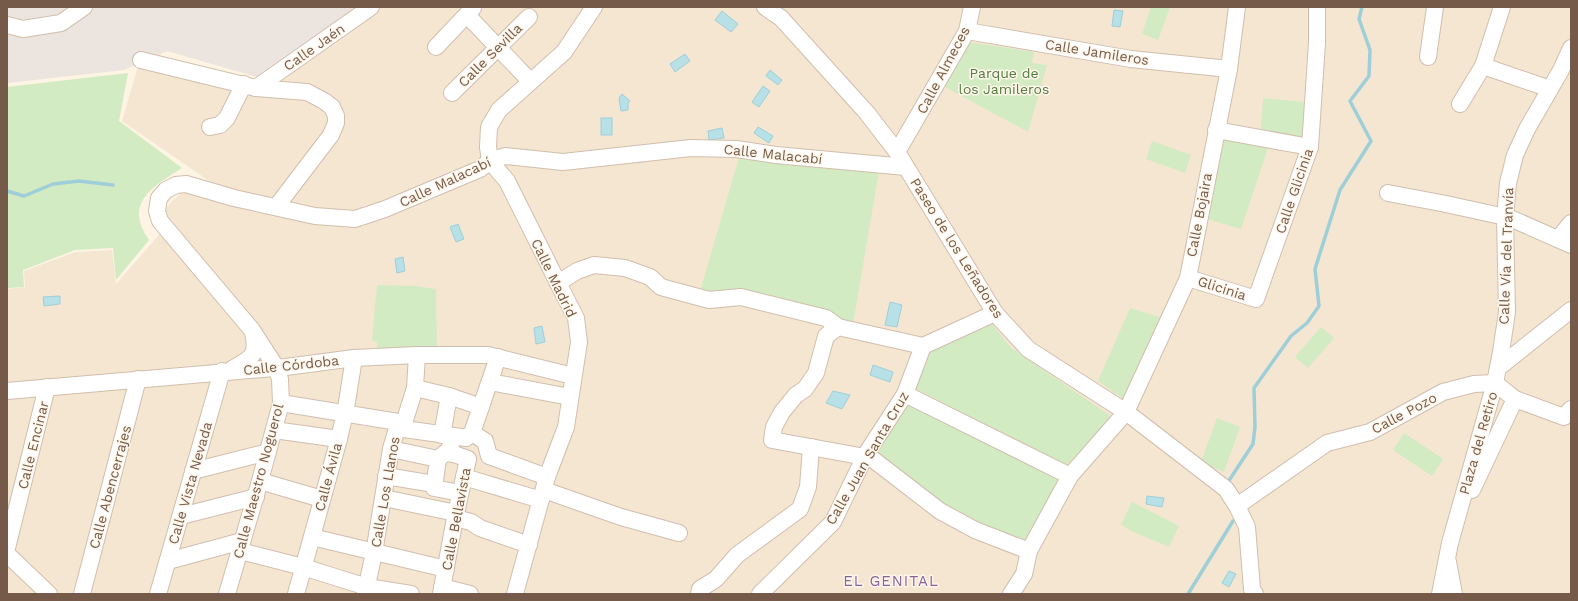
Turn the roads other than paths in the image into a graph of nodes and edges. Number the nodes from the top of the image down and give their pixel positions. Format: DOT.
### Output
graph roads {
  1 [pos="84,7"];
  2 [pos="371,7"];
  3 [pos="594,7"];
  4 [pos="765,7"];
  5 [pos="972,7"];
  6 [pos="1237,7"];
  7 [pos="1316,7"];
  8 [pos="1435,7"];
  9 [pos="1502,7"];
  10 [pos="470,11"];
  11 [pos="528,17"];
  12 [pos="7,25"];
  13 [pos="967,31"];
  14 [pos="436,47"];
  15 [pos="498,47"];
  16 [pos="1571,48"];
  17 [pos="1428,57"];
  18 [pos="141,60"];
  19 [pos="1483,66"];
  20 [pos="1228,68"];
  21 [pos="530,81"];
  22 [pos="250,86"];
  23 [pos="1550,89"];
  24 [pos="452,93"];
  25 [pos="1460,104"];
  26 [pos="210,127"];
  27 [pos="1216,130"];
  28 [pos="1310,147"];
  29 [pos="897,152"];
  30 [pos="490,161"];
  31 [pos="906,167"];
  32 [pos="1388,193"];
  33 [pos="276,207"];
  34 [pos="1505,218"];
  35 [pos="1571,223"];
  36 [pos="1565,242"];
  37 [pos="1188,278"];
  38 [pos="558,283"];
  39 [pos="1256,299"];
  40 [pos="1571,310"];
  41 [pos="994,313"];
  42 [pos="838,327"];
  43 [pos="252,330"];
  44 [pos="923,346"];
  45 [pos="418,355"];
  46 [pos="498,357"];
  47 [pos="354,358"];
  48 [pos="276,367"];
  49 [pos="225,371"];
  50 [pos="1496,375"];
  51 [pos="573,376"];
  52 [pos="138,379"];
  53 [pos="490,382"];
  54 [pos="47,387"];
  55 [pos="415,388"];
  56 [pos="7,391"];
  57 [pos="905,394"];
  58 [pos="449,396"];
  59 [pos="570,397"];
  60 [pos="1515,399"];
  61 [pos="281,403"];
  62 [pos="481,407"];
  63 [pos="1571,409"];
  64 [pos="345,412"];
  65 [pos="1126,412"];
  66 [pos="400,426"];
  67 [pos="274,430"];
  68 [pos="472,433"];
  69 [pos="448,436"];
  70 [pos="339,439"];
  71 [pos="811,447"];
  72 [pos="391,449"];
  73 [pos="268,452"];
  74 [pos="454,454"];
  75 [pos="865,455"];
  76 [pos="438,459"];
  77 [pos="194,471"];
  78 [pos="386,476"];
  79 [pos="1070,476"];
  80 [pos="464,477"];
  81 [pos="260,481"];
  82 [pos="434,484"];
  83 [pos="544,489"];
  84 [pos="460,493"];
  85 [pos="256,497"];
  86 [pos="384,498"];
  87 [pos="322,499"];
  88 [pos="1461,503"];
  89 [pos="1237,506"];
  90 [pos="455,515"];
  91 [pos="181,516"];
  92 [pos="679,533"];
  93 [pos="312,537"];
  94 [pos="529,545"];
  95 [pos="241,546"];
  96 [pos="7,548"];
  97 [pos="1029,551"];
  98 [pos="374,553"];
  99 [pos="7,554"];
  100 [pos="168,561"];
  101 [pos="303,568"];
  102 [pos="446,569"];
  103 [pos="366,590"];
  104 [pos="443,592"];
  105 [pos="769,592"];
  106 [pos="1250,592"];
  107 [pos="161,593"];
  108 [pos="1443,593"];
  109 [pos="49,594"];
  110 [pos="82,594"];
  111 [pos="227,594"];
  112 [pos="296,594"];
  113 [pos="411,594"];
  114 [pos="470,594"];
  115 [pos="515,594"];
  116 [pos="699,594"];
  117 [pos="1011,594"];
  1 -- 12 [label="street"];
  2 -- 22 [label="street, Calle Jaén"];
  3 -- 21 [label="street"];
  4 -- 29 [label="street, Paseo de los Leñadores"];
  5 -- 13 [label="street, Calle Almeces"];
  6 -- 20 [label="street, Calle Bojaira"];
  7 -- 28 [label="street, Calle Glicinia"];
  8 -- 17 [label="street"];
  9 -- 19 [label="street"];
  10 -- 14 [label="street"];
  10 -- 15 [label="street"];
  11 -- 15 [label="street, Calle Sevilla"];
  13 -- 20 [label="street, Calle Jamileros"];
  13 -- 29 [label="street, Calle Almeces"];
  15 -- 21 [label="street"];
  15 -- 24 [label="street, Calle Sevilla"];
  16 -- 23 [label="street, Calle Vía del Tranvía"];
  18 -- 22 [label="street"];
  19 -- 23 [label="street"];
  19 -- 25 [label="street"];
  20 -- 27 [label="street, Calle Bojaira"];
  21 -- 30 [label="street"];
  22 -- 26 [label="street"];
  22 -- 33 [label="street"];
  23 -- 34 [label="street, Calle Vía del Tranvía"];
  27 -- 28 [label="street"];
  27 -- 37 [label="street, Calle Bojaira"];
  28 -- 39 [label="street, Calle Glicinia"];
  29 -- 31 [label="street, Paseo de los Leñadores"];
  30 -- 31 [label="street, Calle Malacabí"];
  30 -- 33 [label="street, Calle Malacabí"];
  30 -- 38 [label="street, Calle Madrid"];
  31 -- 41 [label="street, Paseo de los Leñadores"];
  32 -- 34 [label="street"];
  33 -- 43 [label="street, Calle Malacabí"];
  34 -- 36 [label="street"];
  34 -- 50 [label="street, Calle Vía del Tranvía"];
  35 -- 36 [label="street"];
  37 -- 39 [label="street, Glicinia"];
  37 -- 65 [label="street, Calle Bojaira"];
  38 -- 42 [label="street"];
  38 -- 51 [label="street, Calle Madrid"];
  40 -- 50 [label="street"];
  41 -- 44 [label="street"];
  41 -- 65 [label="street, Paseo de los Leñadores"];
  42 -- 44 [label="street"];
  42 -- 71 [label="street"];
  43 -- 48 [label="street, Calle Malacabí"];
  43 -- 49 [label="street"];
  44 -- 57 [label="street, Calle Juan Santa Cruz"];
  45 -- 46 [label="street, Calle Córdoba"];
  45 -- 47 [label="street, Calle Córdoba"];
  45 -- 55 [label="street, Calle Los Llanos"];
  46 -- 51 [label="street, Calle Córdoba"];
  46 -- 53 [label="street"];
  47 -- 48 [label="street, Calle Córdoba"];
  47 -- 64 [label="street, Calle Ávila"];
  48 -- 49 [label="street, Calle Córdoba"];
  48 -- 61 [label="street, Calle Maestro Noguerol"];
  49 -- 52 [label="street, Calle Córdoba"];
  49 -- 77 [label="street, Calle Vista Nevada"];
  50 -- 60 [label="street, Plaza del Retiro"];
  50 -- 88 [label="street, Plaza del Retiro"];
  50 -- 89 [label="street, Calle Pozo"];
  51 -- 59 [label="street, Calle Madrid"];
  52 -- 54 [label="street, Calle Córdoba"];
  52 -- 110 [label="street, Calle Abencerrajes"];
  53 -- 59 [label="street"];
  53 -- 62 [label="street"];
  54 -- 56 [label="street, Calle Córdoba"];
  54 -- 96 [label="street, Calle Encinar"];
  55 -- 58 [label="street"];
  55 -- 66 [label="street, Calle Los Llanos"];
  57 -- 75 [label="street, Calle Juan Santa Cruz"];
  57 -- 79 [label="street"];
  58 -- 62 [label="street"];
  58 -- 69 [label="street"];
  59 -- 83 [label="street, Calle Madrid"];
  60 -- 63 [label="street"];
  60 -- 88 [label="street, Plaza del Retiro"];
  61 -- 64 [label="street"];
  61 -- 67 [label="street, Calle Maestro Noguerol"];
  62 -- 68 [label="street"];
  64 -- 66 [label="street"];
  64 -- 70 [label="street, Calle Ávila"];
  65 -- 79 [label="street, Calle Bojaira"];
  65 -- 89 [label="street, Paseo de los Leñadores"];
  66 -- 69 [label="street"];
  66 -- 72 [label="street, Calle Los Llanos"];
  67 -- 70 [label="street"];
  67 -- 73 [label="street, Calle Maestro Noguerol"];
  68 -- 69 [label="street"];
  68 -- 83 [label="street"];
  69 -- 74 [label="street, Calle Bellavista"];
  70 -- 87 [label="street, Calle Ávila"];
  71 -- 75 [label="street"];
  71 -- 116 [label="street"];
  72 -- 76 [label="street"];
  72 -- 78 [label="street, Calle Los Llanos"];
  73 -- 77 [label="street"];
  73 -- 81 [label="street, Calle Maestro Noguerol"];
  74 -- 76 [label="street"];
  74 -- 80 [label="street, Calle Bellavista"];
  75 -- 97 [label="street"];
  75 -- 105 [label="street, Calle Juan Santa Cruz"];
  76 -- 82 [label="street"];
  77 -- 91 [label="street, Calle Vista Nevada"];
  78 -- 82 [label="street"];
  78 -- 86 [label="street, Calle Los Llanos"];
  79 -- 97 [label="street, Calle Bojaira"];
  80 -- 83 [label="street"];
  80 -- 84 [label="street, Calle Bellavista"];
  81 -- 85 [label="street, Calle Maestro Noguerol"];
  81 -- 87 [label="street"];
  82 -- 84 [label="street"];
  83 -- 92 [label="street"];
  83 -- 94 [label="street, Calle Madrid"];
  84 -- 90 [label="street, Calle Bellavista"];
  85 -- 91 [label="street"];
  85 -- 95 [label="street, Calle Maestro Noguerol"];
  86 -- 90 [label="street"];
  86 -- 98 [label="street, Calle Los Llanos"];
  87 -- 93 [label="street, Calle Ávila"];
  88 -- 108 [label="street, Plaza del Retiro"];
  89 -- 106 [label="street, Paseo de los Leñadores"];
  90 -- 94 [label="street"];
  90 -- 102 [label="street, Calle Bellavista"];
  91 -- 100 [label="street, Calle Vista Nevada"];
  93 -- 98 [label="street"];
  93 -- 101 [label="street, Calle Ávila"];
  94 -- 115 [label="street, Calle Madrid"];
  95 -- 100 [label="street"];
  95 -- 101 [label="street"];
  95 -- 111 [label="street, Calle Maestro Noguerol"];
  97 -- 117 [label="street, Calle Bojaira"];
  98 -- 102 [label="street"];
  98 -- 103 [label="street, Calle Los Llanos"];
  99 -- 109 [label="street"];
  100 -- 107 [label="street, Calle Vista Nevada"];
  101 -- 103 [label="street"];
  101 -- 112 [label="street, Calle Ávila"];
  102 -- 104 [label="street, Calle Bellavista"];
  103 -- 113 [label="street"];
  104 -- 114 [label="street"];
}
